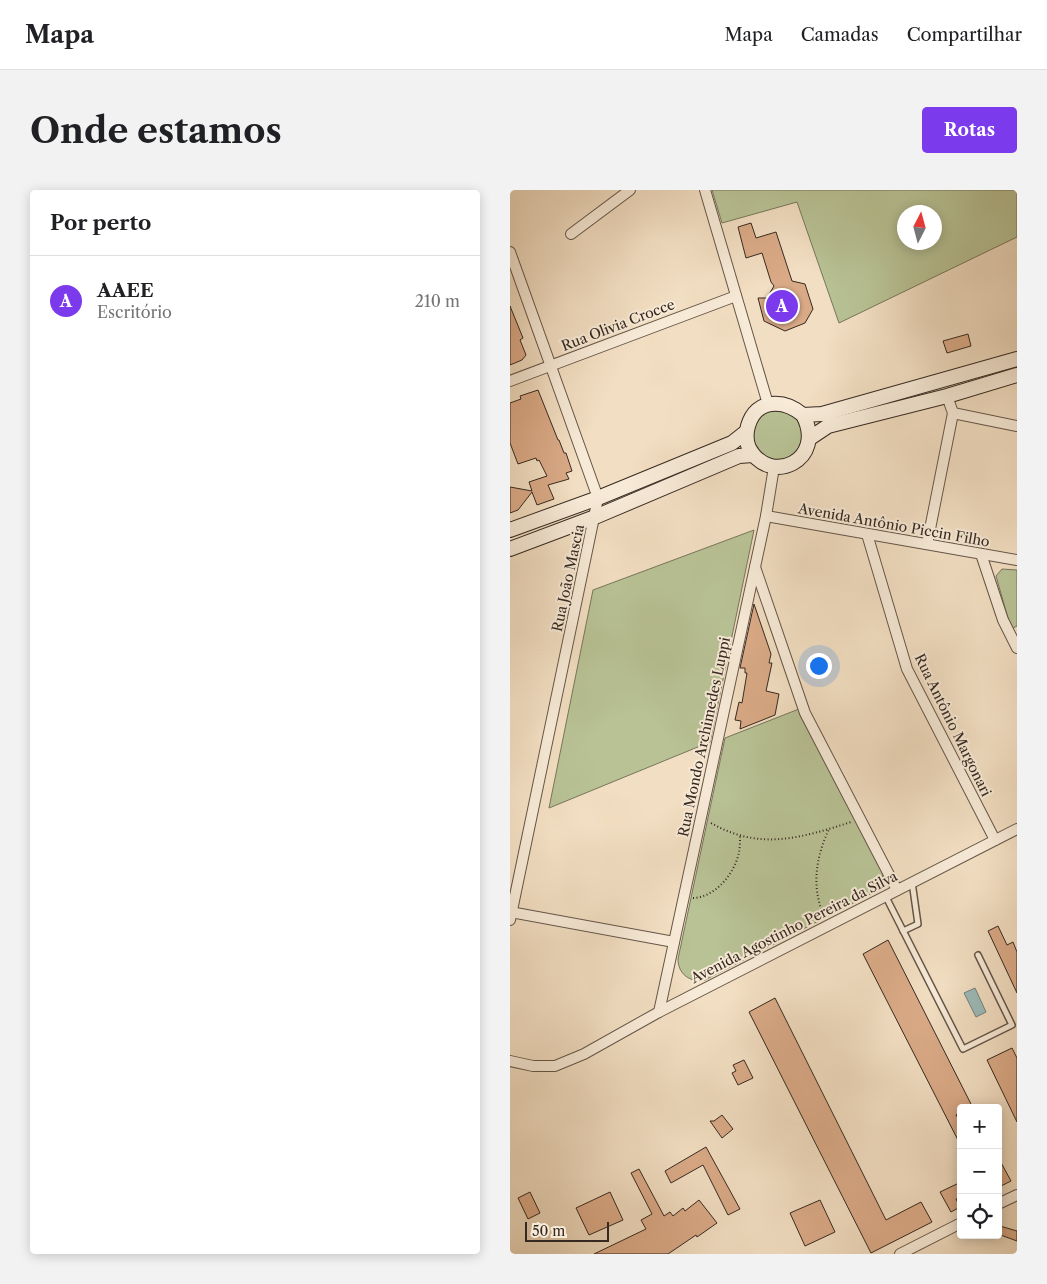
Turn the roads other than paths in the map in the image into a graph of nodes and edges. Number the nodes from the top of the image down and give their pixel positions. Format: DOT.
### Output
graph roads {
  1 [pos="630,190"];
  2 [pos="705,190"];
  3 [pos="571,234"];
  4 [pos="510,252"];
  5 [pos="736,296"];
  6 [pos="1017,359"];
  7 [pos="551,365"];
  8 [pos="1017,375"];
  9 [pos="510,381"];
  10 [pos="947,396"];
  11 [pos="768,404"];
  12 [pos="953,413"];
  13 [pos="803,415"];
  14 [pos="1017,426"];
  15 [pos="746,432"];
  16 [pos="810,438"];
  17 [pos="753,455"];
  18 [pos="774,467"];
  19 [pos="598,498"];
  20 [pos="766,516"];
  21 [pos="595,517"];
  22 [pos="510,530"];
  23 [pos="867,534"];
  24 [pos="927,544"];
  25 [pos="510,549"];
  26 [pos="981,554"];
  27 [pos="1017,560"];
  28 [pos="755,566"];
  29 [pos="1017,648"];
  30 [pos="1017,829"];
  31 [pos="995,840"];
  32 [pos="912,882"];
  33 [pos="897,890"];
  34 [pos="885,896"];
  35 [pos="511,914"];
  36 [pos="903,931"];
  37 [pos="674,942"];
  38 [pos="978,955"];
  39 [pos="659,1012"];
  40 [pos="510,1061"];
  41 [pos="1017,1195"];
  42 [pos="1002,1202"];
  43 [pos="957,1225"];
  44 [pos="900,1254"];
  1 -- 3 [label="street"];
  2 -- 5 [label="street"];
  4 -- 7 [label="street, Rua João Mascia"];
  5 -- 7 [label="street, Rua Olivia Crocce"];
  5 -- 11 [label="street"];
  6 -- 13 [label="street"];
  7 -- 9 [label="street, Rua Olivia Crocce"];
  7 -- 19 [label="street, Rua João Mascia"];
  8 -- 10 [label="street"];
  10 -- 12 [label="street"];
  10 -- 16 [label="street"];
  11 -- 13 [label="street"];
  11 -- 15 [label="street"];
  12 -- 14 [label="street"];
  12 -- 24 [label="street"];
  13 -- 16 [label="street"];
  15 -- 17 [label="street"];
  15 -- 19 [label="street"];
  16 -- 18 [label="street"];
  17 -- 18 [label="street"];
  17 -- 21 [label="street"];
  18 -- 20 [label="street, Rua Mondo Archimedes Luppi"];
  19 -- 21 [label="street, Rua João Mascia"];
  19 -- 22 [label="street"];
  20 -- 23 [label="street, Avenida Antônio Piccin Filho"];
  20 -- 28 [label="street, Rua Mondo Archimedes Luppi"];
  21 -- 25 [label="street"];
  21 -- 35 [label="street, Rua João Mascia"];
  23 -- 24 [label="street, Avenida Antônio Piccin Filho"];
  23 -- 31 [label="street, Rua Antônio Margonari"];
  24 -- 26 [label="street, Avenida Antônio Piccin Filho"];
  26 -- 27 [label="street, Avenida Antônio Piccin Filho"];
  26 -- 29 [label="street"];
  28 -- 33 [label="street"];
  28 -- 37 [label="street, Rua Mondo Archimedes Luppi"];
  30 -- 31 [label="street, Avenida Agostinho Pereira da Silva"];
  31 -- 32 [label="street, Avenida Agostinho Pereira da Silva"];
  32 -- 33 [label="street, Avenida Agostinho Pereira da Silva"];
  32 -- 36 [label="lane"];
  33 -- 34 [label="street, Avenida Agostinho Pereira da Silva"];
  34 -- 36 [label="lane"];
  34 -- 39 [label="street, Avenida Agostinho Pereira da Silva"];
  35 -- 37 [label="street"];
  36 -- 38 [label="lane"];
  37 -- 39 [label="street, Rua Mondo Archimedes Luppi"];
  39 -- 40 [label="street, Avenida Agostinho Pereira da Silva"];
  41 -- 42 [label="street"];
  43 -- 44 [label="street"];
}
